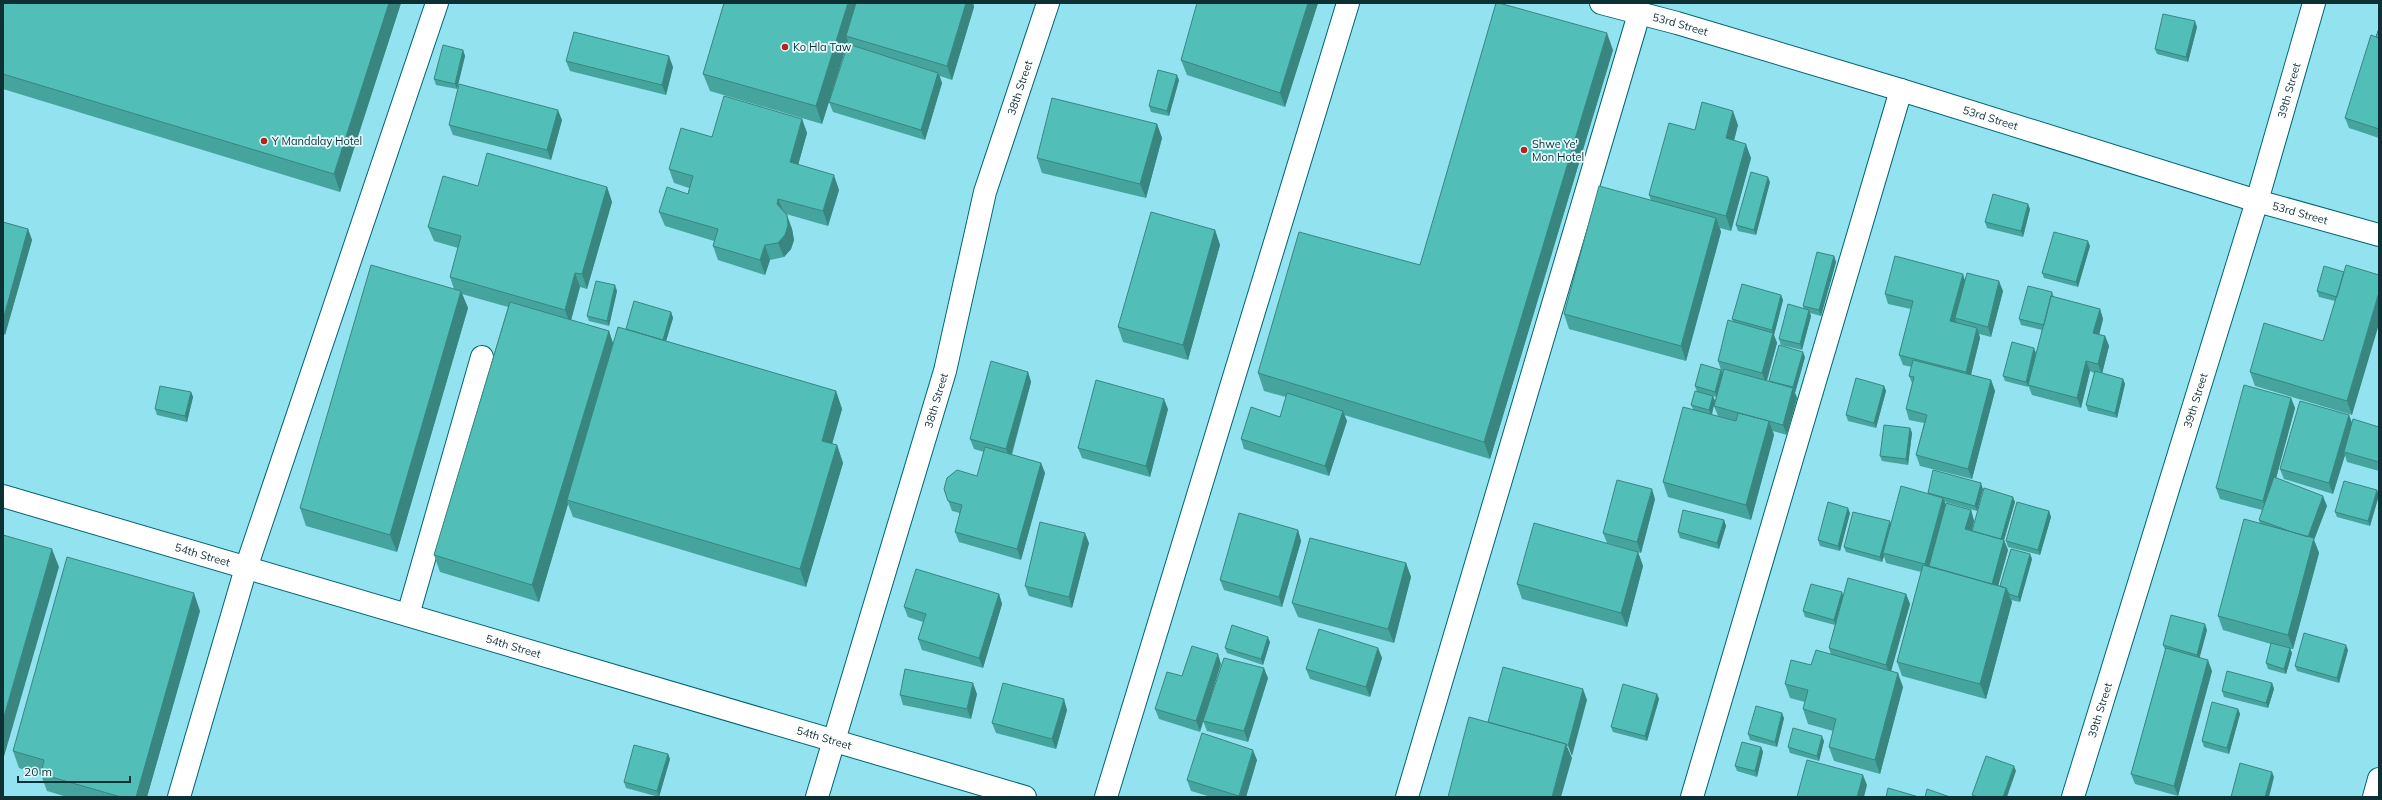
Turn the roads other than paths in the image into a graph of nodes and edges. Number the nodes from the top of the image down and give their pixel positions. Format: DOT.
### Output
graph roads {
  1 [pos="437,3"];
  2 [pos="1048,3"];
  3 [pos="1348,3"];
  4 [pos="1602,3"];
  5 [pos="2314,3"];
  6 [pos="1639,14"];
  7 [pos="1901,90"];
  8 [pos="2258,201"];
  9 [pos="2379,235"];
  10 [pos="482,357"];
  11 [pos="3,496"];
  12 [pos="246,568"];
  13 [pos="408,615"];
  14 [pos="834,740"];
  15 [pos="2379,779"];
  16 [pos="179,797"];
  17 [pos="817,797"];
  18 [pos="1025,797"];
  19 [pos="1106,797"];
  20 [pos="1407,797"];
  21 [pos="1692,797"];
  22 [pos="2073,797"];
  23 [pos="2374,797"];
  1 -- 12 [label="street"];
  2 -- 14 [label="street, 38th Street"];
  3 -- 19 [label="street"];
  4 -- 6 [label="street, 53rd Street"];
  5 -- 8 [label="street, 39th Street"];
  6 -- 7 [label="street, 53rd Street"];
  6 -- 20 [label="street"];
  7 -- 8 [label="street, 53rd Street"];
  7 -- 21 [label="street"];
  8 -- 9 [label="street, 53rd Street"];
  8 -- 22 [label="street, 39th Street"];
  10 -- 13 [label="street"];
  11 -- 12 [label="street, 54th Street"];
  12 -- 13 [label="street, 54th Street"];
  12 -- 16 [label="street"];
  13 -- 14 [label="street, 54th Street"];
  14 -- 17 [label="street, 38th Street"];
  14 -- 18 [label="street, 54th Street"];
  15 -- 23 [label="street"];
}
